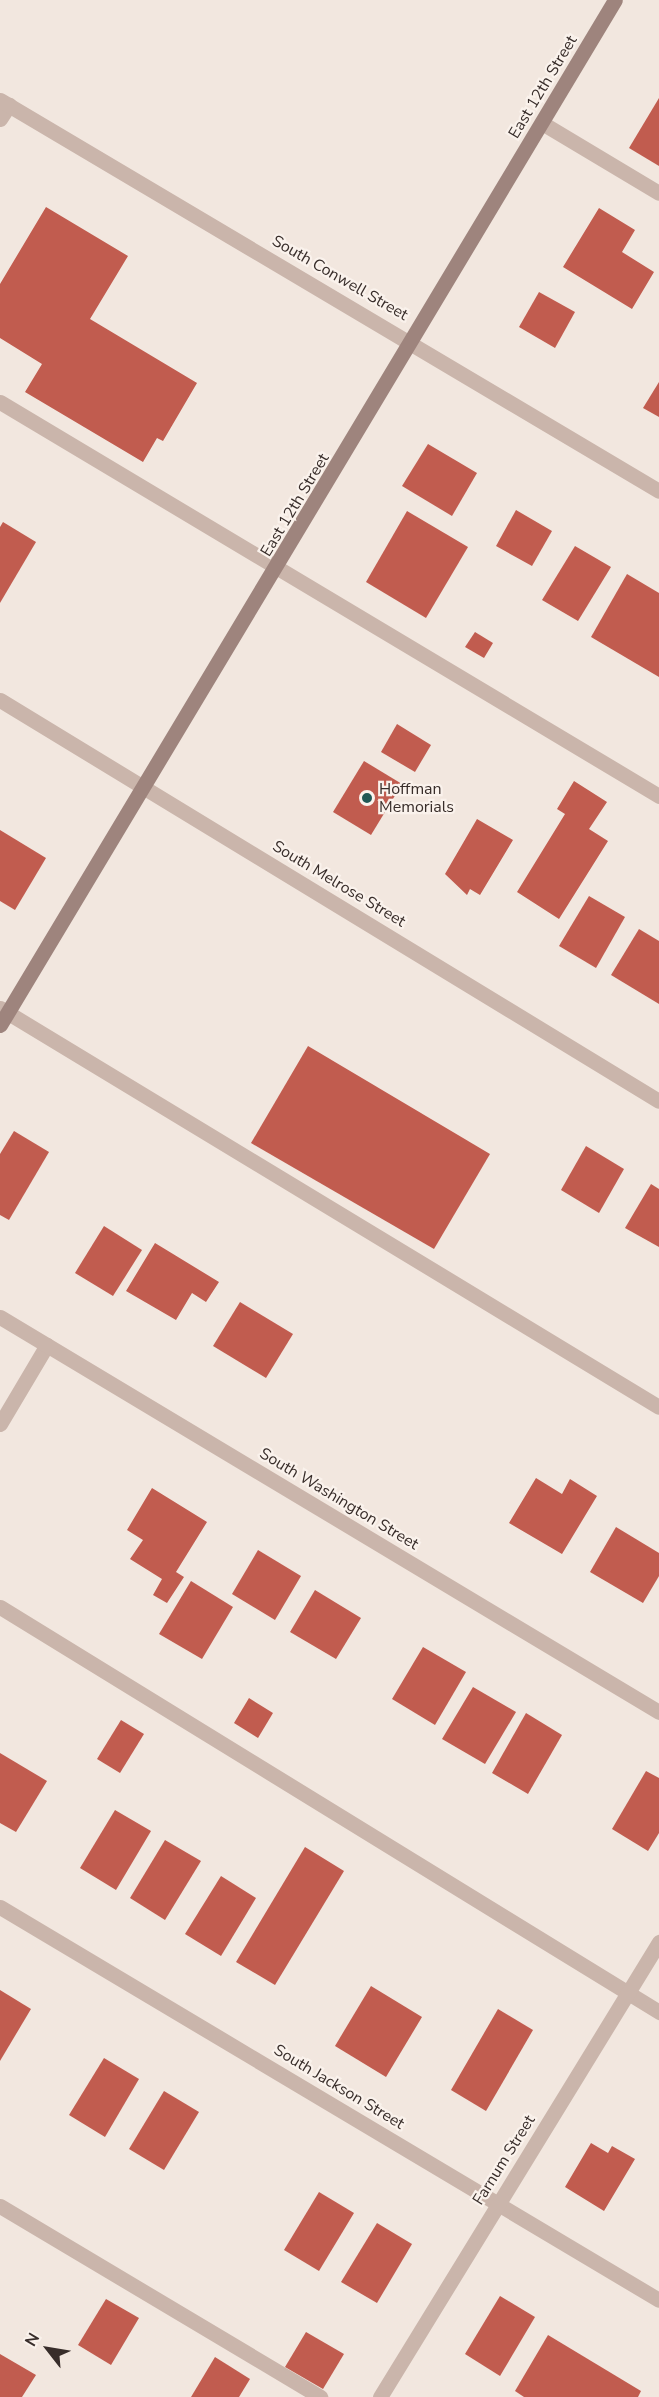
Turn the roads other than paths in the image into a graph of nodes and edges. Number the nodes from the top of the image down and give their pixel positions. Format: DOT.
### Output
graph roads {
  1 [pos="615,0"];
  2 [pos="4,103"];
  3 [pos="0,119"];
  4 [pos="542,123"];
  5 [pos="659,193"];
  6 [pos="413,341"];
  7 [pos="0,402"];
  8 [pos="659,491"];
  9 [pos="280,566"];
  10 [pos="0,700"];
  11 [pos="146,787"];
  12 [pos="659,796"];
  13 [pos="3,1016"];
  14 [pos="659,1101"];
  15 [pos="0,1317"];
  16 [pos="47,1345"];
  17 [pos="659,1407"];
  18 [pos="0,1424"];
  19 [pos="0,1607"];
  20 [pos="659,1712"];
  21 [pos="0,1907"];
  22 [pos="659,1942"];
  23 [pos="627,1994"];
  24 [pos="659,2012"];
  25 [pos="499,2203"];
  26 [pos="0,2206"];
  27 [pos="659,2300"];
  28 [pos="320,2397"];
  29 [pos="380,2397"];
  1 -- 4 [label="street, East 12th Street"];
  2 -- 3 [label="street"];
  2 -- 6 [label="street, South Conwell Street"];
  4 -- 5 [label="street"];
  4 -- 6 [label="street, East 12th Street"];
  6 -- 8 [label="street, South Conwell Street"];
  6 -- 9 [label="street, East 12th Street"];
  7 -- 9 [label="street"];
  9 -- 11 [label="street, East 12th Street"];
  9 -- 12 [label="street"];
  10 -- 11 [label="street, South Melrose Street"];
  11 -- 13 [label="street, East 12th Street"];
  11 -- 14 [label="street, South Melrose Street"];
  13 -- 17 [label="street"];
  15 -- 16 [label="street, South Washington Street"];
  16 -- 18 [label="street"];
  16 -- 20 [label="street, South Washington Street"];
  19 -- 23 [label="street"];
  21 -- 25 [label="street, South Jackson Street"];
  22 -- 23 [label="street, Farnum Street"];
  23 -- 24 [label="street"];
  23 -- 25 [label="street, Farnum Street"];
  25 -- 27 [label="street, South Jackson Street"];
  25 -- 29 [label="street, Farnum Street"];
  26 -- 28 [label="street"];
}
